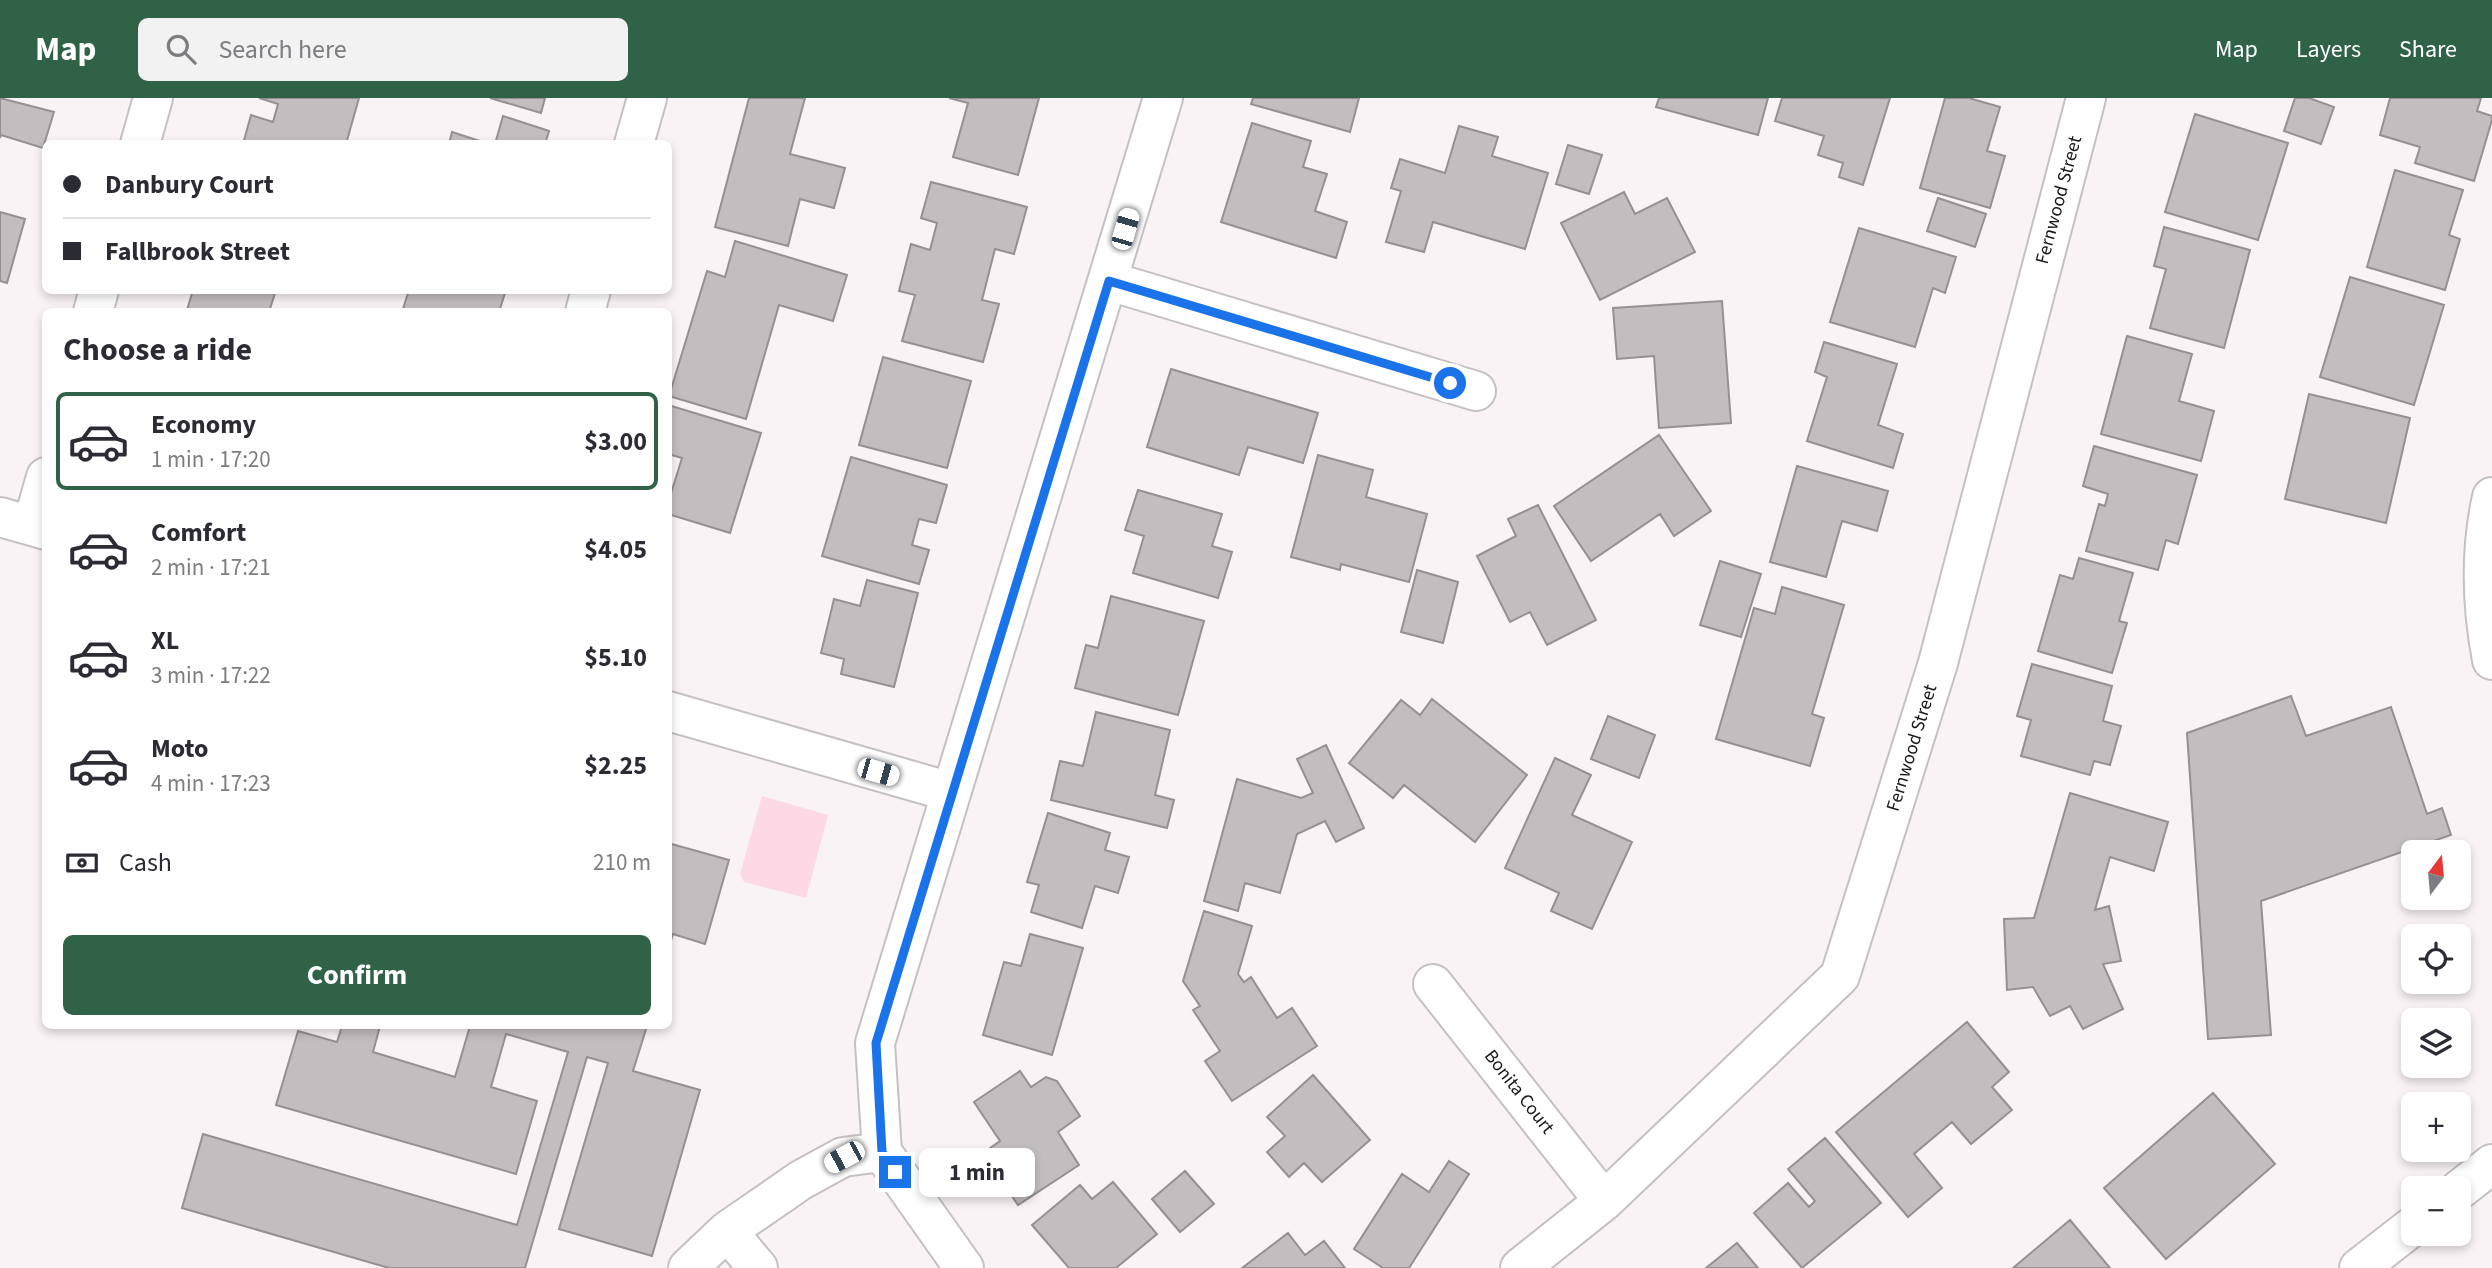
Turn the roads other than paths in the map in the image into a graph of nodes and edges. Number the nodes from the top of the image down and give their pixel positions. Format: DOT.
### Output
graph roads {
  1 [pos="153,98"];
  2 [pos="647,98"];
  3 [pos="1163,98"];
  4 [pos="2086,98"];
  5 [pos="142,140"];
  6 [pos="635,140"];
  7 [pos="1109,281"];
  8 [pos="1476,391"];
  9 [pos="42,486"];
  10 [pos="2492,497"];
  11 [pos="26,524"];
  12 [pos="2492,660"];
  13 [pos="672,712"];
  14 [pos="951,793"];
  15 [pos="1433,984"];
  16 [pos="882,1152"];
  17 [pos="2492,1164"];
  18 [pos="2471,1181"];
  19 [pos="1604,1201"];
  20 [pos="727,1231"];
  21 [pos="2401,1235"];
  22 [pos="688,1268"];
  23 [pos="758,1268"];
  24 [pos="964,1268"];
  25 [pos="1520,1268"];
  26 [pos="2359,1268"];
  1 -- 5 [label="street"];
  2 -- 6 [label="street"];
  3 -- 7 [label="street"];
  4 -- 19 [label="street, Fernwood Street"];
  7 -- 8 [label="street"];
  7 -- 14 [label="street"];
  9 -- 11 [label="street"];
  10 -- 12 [label="street"];
  13 -- 14 [label="street"];
  14 -- 16 [label="street"];
  15 -- 19 [label="street, Bonita Court"];
  16 -- 20 [label="street"];
  16 -- 24 [label="street"];
  17 -- 18 [label="street"];
  19 -- 25 [label="street, Fernwood Street"];
  20 -- 22 [label="street"];
  20 -- 23 [label="street"];
  21 -- 26 [label="street"];
}
